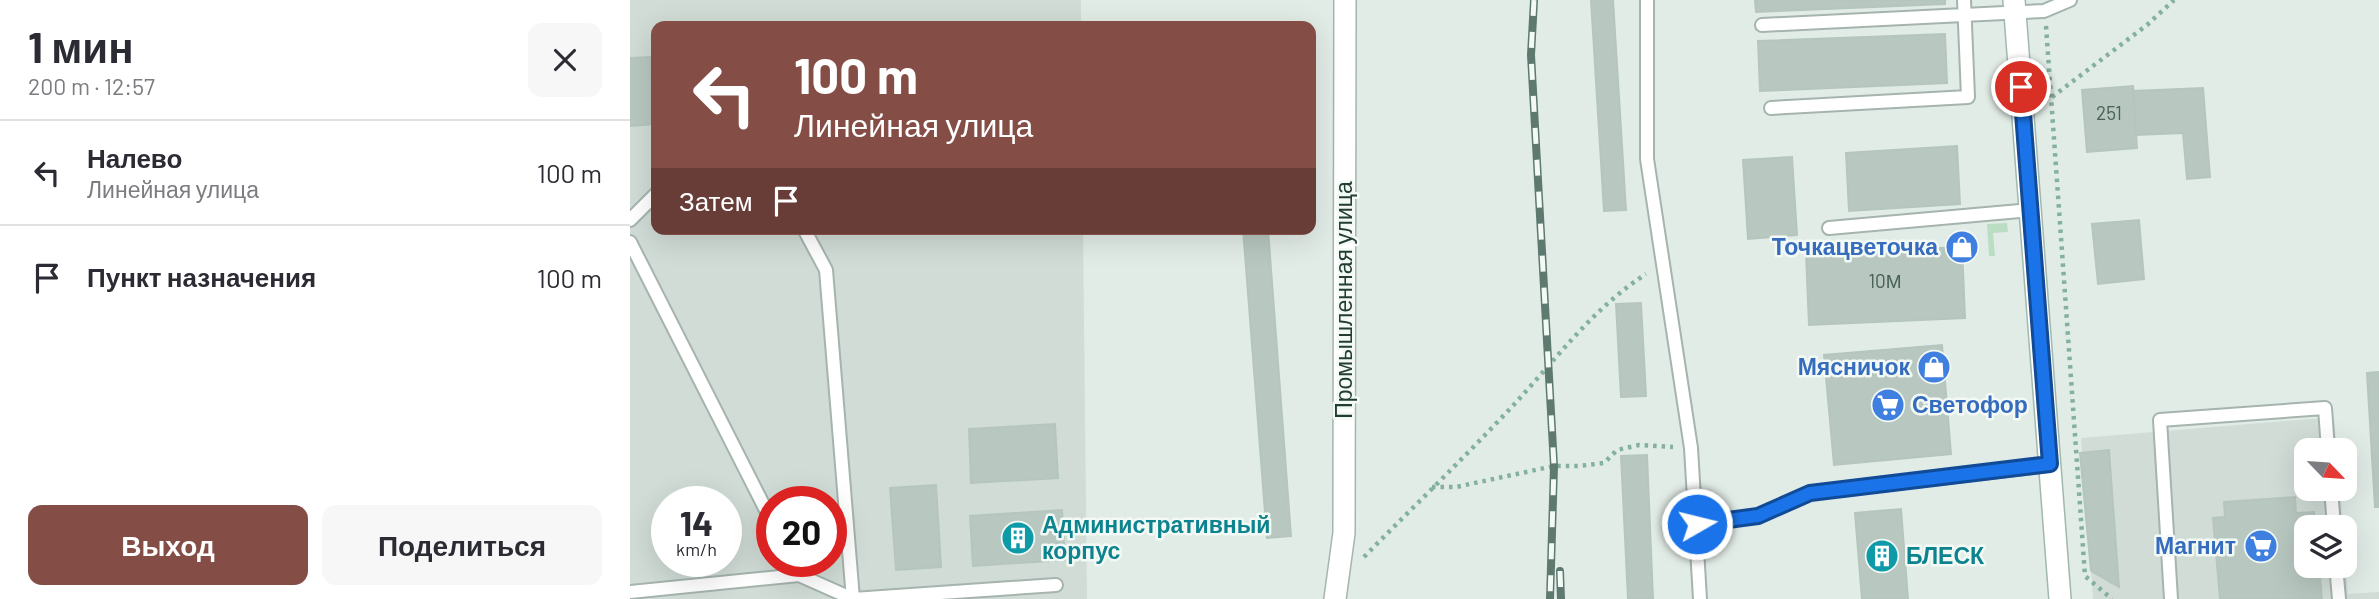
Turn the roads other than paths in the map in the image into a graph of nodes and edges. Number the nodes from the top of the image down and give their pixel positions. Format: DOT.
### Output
graph roads {
  1 [pos="1345,0"];
  2 [pos="1647,0"];
  3 [pos="1964,0"];
  4 [pos="2070,0"];
  5 [pos="2015,7"];
  6 [pos="1964,15"];
  7 [pos="1762,25"];
  8 [pos="1771,108"];
  9 [pos="651,199"];
  10 [pos="2031,211"];
  11 [pos="630,220"];
  12 [pos="1829,228"];
  13 [pos="807,235"];
  14 [pos="630,242"];
  15 [pos="2327,438"];
  16 [pos="2050,464"];
  17 [pos="756,490"];
  18 [pos="1697,524"];
  19 [pos="779,577"];
  20 [pos="804,577"];
  21 [pos="2337,578"];
  22 [pos="1056,584"];
  23 [pos="1337,591"];
  24 [pos="630,592"];
  25 [pos="853,599"];
  26 [pos="1700,599"];
  27 [pos="2060,599"];
  28 [pos="2171,599"];
  29 [pos="2339,599"];
  1 -- 23 [label="main road, Промышленная улица"];
  2 -- 18 [label="lane"];
  3 -- 6 [label="lane"];
  4 -- 5 [label="lane"];
  5 -- 6 [label="lane"];
  5 -- 10 [label="main road"];
  6 -- 7 [label="lane"];
  6 -- 8 [label="lane"];
  9 -- 11 [label="lane"];
  10 -- 12 [label="lane"];
  10 -- 16 [label="main road"];
  13 -- 25 [label="lane"];
  14 -- 17 [label="lane"];
  15 -- 28 [label="lane"];
  16 -- 18 [label="lane"];
  16 -- 27 [label="main road"];
  18 -- 26 [label="lane"];
  19 -- 24 [label="lane"];
  20 -- 25 [label="lane"];
  21 -- 29 [label="lane"];
  22 -- 25 [label="lane"];
}
